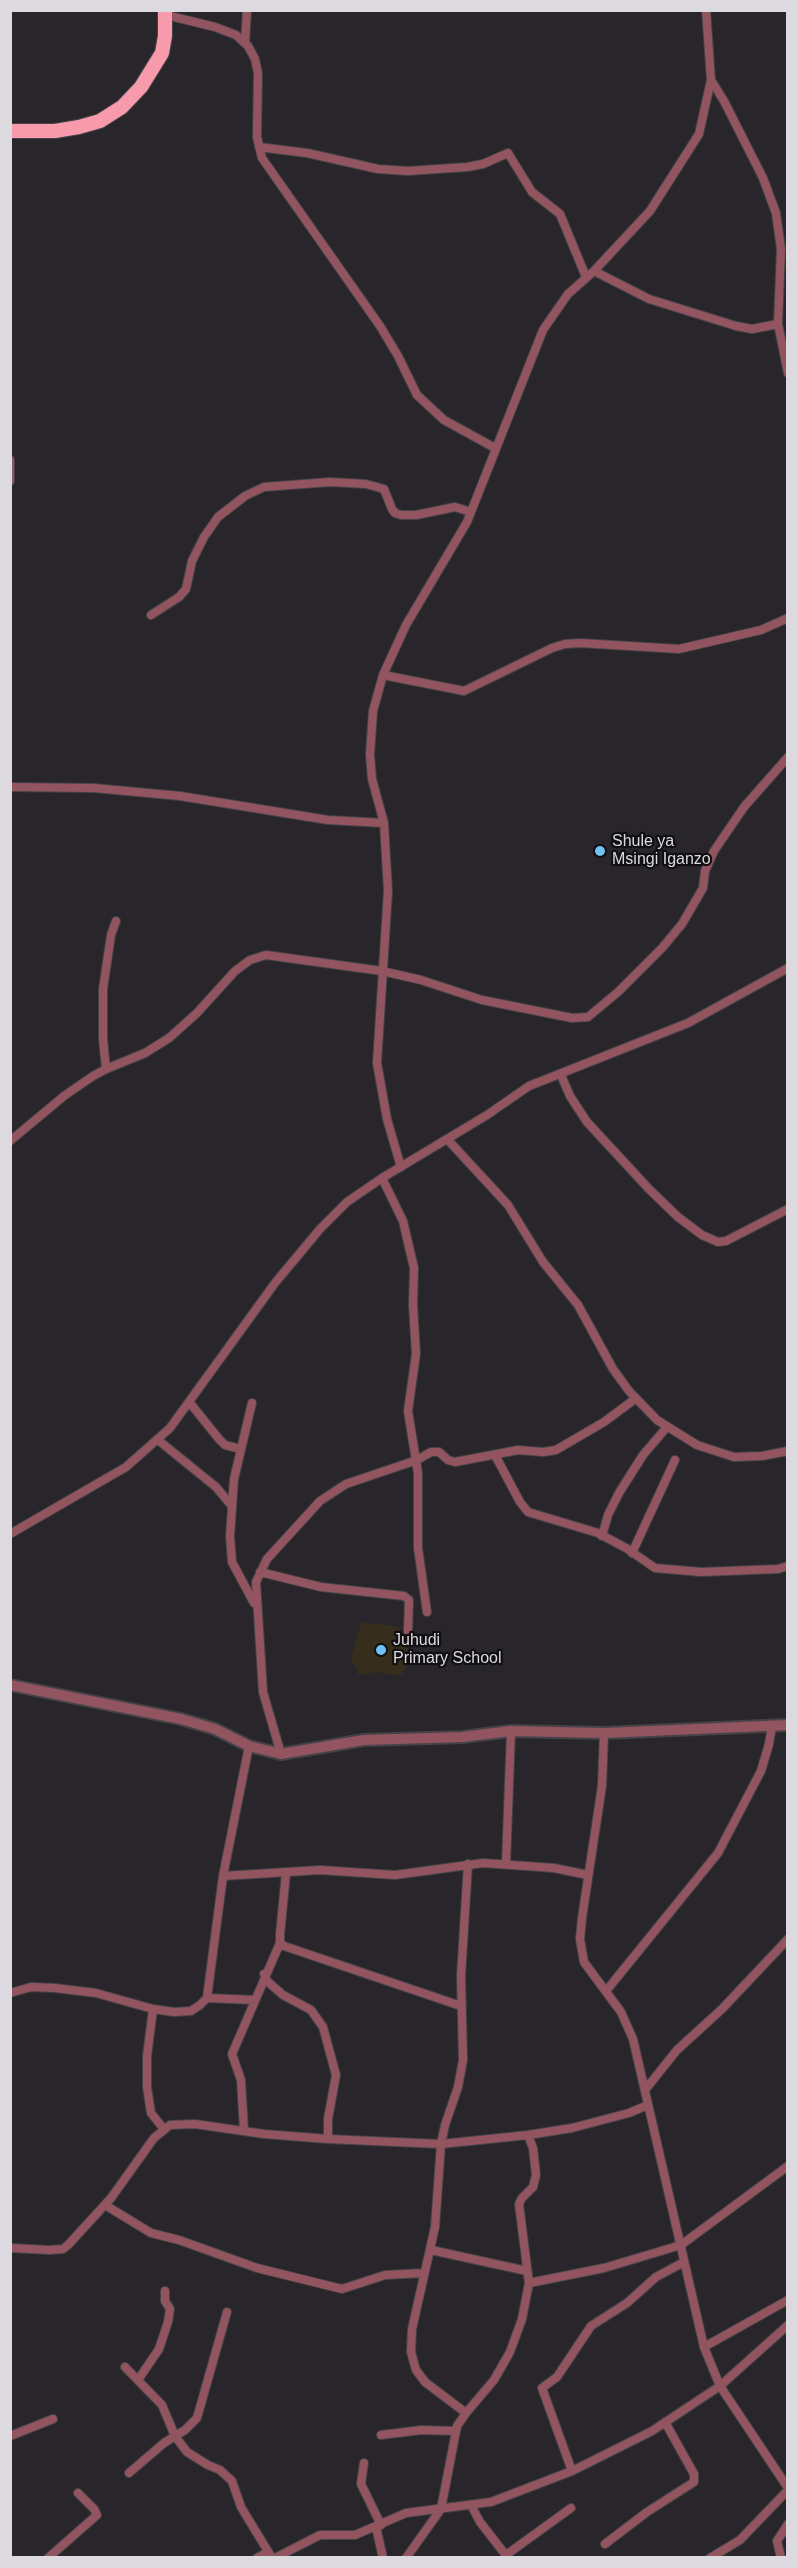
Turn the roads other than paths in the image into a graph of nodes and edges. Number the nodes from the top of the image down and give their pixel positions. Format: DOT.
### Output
graph roads {
  1 [pos="247,10"];
  2 [pos="706,10"];
  3 [pos="165,13"];
  4 [pos="244,43"];
  5 [pos="711,80"];
  6 [pos="10,131"];
  7 [pos="259,147"];
  8 [pos="784,237"];
  9 [pos="594,271"];
  10 [pos="586,277"];
  11 [pos="778,324"];
  12 [pos="788,374"];
  13 [pos="495,448"];
  14 [pos="10,460"];
  15 [pos="10,481"];
  16 [pos="471,512"];
  17 [pos="151,615"];
  18 [pos="788,618"];
  19 [pos="383,675"];
  20 [pos="788,757"];
  21 [pos="10,787"];
  22 [pos="384,823"];
  23 [pos="116,921"];
  24 [pos="788,968"];
  25 [pos="382,971"];
  26 [pos="106,1069"];
  27 [pos="561,1075"];
  28 [pos="448,1140"];
  29 [pos="10,1141"];
  30 [pos="401,1167"];
  31 [pos="382,1178"];
  32 [pos="788,1209"];
  33 [pos="635,1399"];
  34 [pos="190,1403"];
  35 [pos="252,1403"];
  36 [pos="667,1427"];
  37 [pos="158,1440"];
  38 [pos="241,1449"];
  39 [pos="788,1451"];
  40 [pos="495,1455"];
  41 [pos="675,1460"];
  42 [pos="417,1461"];
  43 [pos="231,1505"];
  44 [pos="10,1534"];
  45 [pos="602,1536"];
  46 [pos="632,1553"];
  47 [pos="788,1566"];
  48 [pos="260,1572"];
  49 [pos="256,1607"];
  50 [pos="427,1612"];
  51 [pos="408,1631"];
  52 [pos="10,1685"];
  53 [pos="788,1725"];
  54 [pos="772,1726"];
  55 [pos="511,1731"];
  56 [pos="604,1733"];
  57 [pos="249,1746"];
  58 [pos="281,1754"];
  59 [pos="468,1864"];
  60 [pos="506,1864"];
  61 [pos="286,1873"];
  62 [pos="588,1875"];
  63 [pos="223,1876"];
  64 [pos="788,1939"];
  65 [pos="280,1943"];
  66 [pos="264,1974"];
  67 [pos="606,1991"];
  68 [pos="10,1993"];
  69 [pos="207,1998"];
  70 [pos="255,2000"];
  71 [pos="461,2006"];
  72 [pos="153,2009"];
  73 [pos="645,2090"];
  74 [pos="648,2105"];
  75 [pos="162,2130"];
  76 [pos="244,2130"];
  77 [pos="528,2135"];
  78 [pos="328,2139"];
  79 [pos="441,2144"];
  80 [pos="788,2166"];
  81 [pos="105,2205"];
  82 [pos="681,2245"];
  83 [pos="11,2248"];
  84 [pos="431,2250"];
  85 [pos="684,2262"];
  86 [pos="527,2271"];
  87 [pos="424,2273"];
  88 [pos="529,2283"];
  89 [pos="165,2291"];
  90 [pos="788,2300"];
  91 [pos="227,2312"];
  92 [pos="788,2325"];
  93 [pos="704,2347"];
  94 [pos="125,2367"];
  95 [pos="138,2380"];
  96 [pos="720,2386"];
  97 [pos="465,2413"];
  98 [pos="53,2419"];
  99 [pos="666,2422"];
  100 [pos="456,2431"];
  101 [pos="381,2435"];
  102 [pos="10,2436"];
  103 [pos="175,2436"];
  104 [pos="364,2463"];
  105 [pos="572,2471"];
  106 [pos="129,2473"];
  107 [pos="788,2489"];
  108 [pos="78,2493"];
  109 [pos="471,2505"];
  110 [pos="571,2508"];
  111 [pos="441,2509"];
  112 [pos="788,2523"];
  113 [pos="379,2526"];
  114 [pos="605,2544"];
  115 [pos="272,2556"];
  116 [pos="507,2556"];
  117 [pos="48,2558"];
  118 [pos="257,2558"];
  119 [pos="383,2558"];
  120 [pos="406,2558"];
  121 [pos="710,2558"];
  122 [pos="781,2558"];
  1 -- 4 [label="street"];
  2 -- 5 [label="street"];
  3 -- 4 [label="street"];
  3 -- 6 [label="highway"];
  4 -- 7 [label="street"];
  5 -- 8 [label="street"];
  5 -- 9 [label="street"];
  7 -- 10 [label="street"];
  7 -- 13 [label="street"];
  8 -- 11 [label="street"];
  9 -- 10 [label="street"];
  9 -- 11 [label="street"];
  10 -- 13 [label="street"];
  11 -- 12 [label="street"];
  13 -- 16 [label="street"];
  14 -- 15 [label="street"];
  16 -- 17 [label="street"];
  16 -- 19 [label="street"];
  18 -- 19 [label="street"];
  19 -- 22 [label="street"];
  20 -- 25 [label="street"];
  21 -- 22 [label="street"];
  22 -- 25 [label="street"];
  23 -- 26 [label="street"];
  24 -- 27 [label="street"];
  25 -- 26 [label="street"];
  25 -- 30 [label="street"];
  26 -- 29 [label="street"];
  27 -- 28 [label="street"];
  27 -- 32 [label="street"];
  28 -- 30 [label="street"];
  28 -- 33 [label="street"];
  30 -- 31 [label="street"];
  31 -- 34 [label="street"];
  31 -- 42 [label="street"];
  33 -- 36 [label="street"];
  33 -- 40 [label="street"];
  34 -- 37 [label="street"];
  34 -- 38 [label="street"];
  35 -- 38 [label="street"];
  36 -- 39 [label="street"];
  36 -- 45 [label="street"];
  37 -- 43 [label="street"];
  37 -- 44 [label="street"];
  38 -- 43 [label="street"];
  40 -- 42 [label="street"];
  40 -- 45 [label="street"];
  41 -- 46 [label="street"];
  42 -- 48 [label="street"];
  42 -- 50 [label="street"];
  43 -- 49 [label="street"];
  45 -- 46 [label="street"];
  46 -- 47 [label="street"];
  48 -- 49 [label="street"];
  48 -- 51 [label="street"];
  49 -- 58 [label="street"];
  52 -- 57 [label="street"];
  53 -- 54 [label="street"];
  54 -- 56 [label="street"];
  54 -- 67 [label="street"];
  55 -- 56 [label="street"];
  55 -- 58 [label="street"];
  55 -- 60 [label="street"];
  56 -- 62 [label="street"];
  57 -- 58 [label="street"];
  57 -- 63 [label="street"];
  59 -- 60 [label="street"];
  59 -- 61 [label="street"];
  59 -- 71 [label="street"];
  60 -- 62 [label="street"];
  61 -- 63 [label="street"];
  61 -- 65 [label="street"];
  62 -- 67 [label="street"];
  63 -- 69 [label="street"];
  64 -- 73 [label="street"];
  65 -- 66 [label="street"];
  65 -- 71 [label="street"];
  66 -- 70 [label="street"];
  66 -- 78 [label="street"];
  67 -- 73 [label="street"];
  68 -- 72 [label="street"];
  69 -- 70 [label="street"];
  69 -- 72 [label="street"];
  70 -- 76 [label="street"];
  71 -- 79 [label="street"];
  72 -- 75 [label="street"];
  73 -- 74 [label="street"];
  74 -- 77 [label="street"];
  74 -- 82 [label="street"];
  75 -- 76 [label="street"];
  75 -- 81 [label="street"];
  76 -- 78 [label="street"];
  77 -- 79 [label="street"];
  77 -- 86 [label="street"];
  78 -- 79 [label="street"];
  79 -- 84 [label="street"];
  80 -- 82 [label="street"];
  81 -- 83 [label="street"];
  81 -- 87 [label="street"];
  82 -- 85 [label="street"];
  82 -- 88 [label="street"];
  84 -- 86 [label="street"];
  84 -- 87 [label="street"];
  85 -- 93 [label="street"];
  85 -- 105 [label="street"];
  86 -- 88 [label="street"];
  87 -- 97 [label="street"];
  88 -- 97 [label="street"];
  89 -- 95 [label="street"];
  90 -- 93 [label="street"];
  91 -- 103 [label="street"];
  92 -- 96 [label="street"];
  93 -- 96 [label="street"];
  94 -- 95 [label="street"];
  95 -- 103 [label="street"];
  96 -- 99 [label="street"];
  96 -- 107 [label="street"];
  97 -- 100 [label="street"];
  98 -- 102 [label="street"];
  99 -- 105 [label="street"];
  99 -- 114 [label="street"];
  100 -- 101 [label="street"];
  100 -- 111 [label="street"];
  103 -- 106 [label="street"];
  103 -- 115 [label="street"];
  104 -- 113 [label="street"];
  105 -- 109 [label="street"];
  107 -- 121 [label="street"];
  108 -- 117 [label="street"];
  109 -- 111 [label="street"];
  109 -- 116 [label="street"];
  110 -- 116 [label="street"];
  111 -- 113 [label="street"];
  111 -- 120 [label="street"];
  112 -- 122 [label="street"];
  113 -- 115 [label="street"];
  113 -- 119 [label="street"];
  115 -- 118 [label="street"];
}
